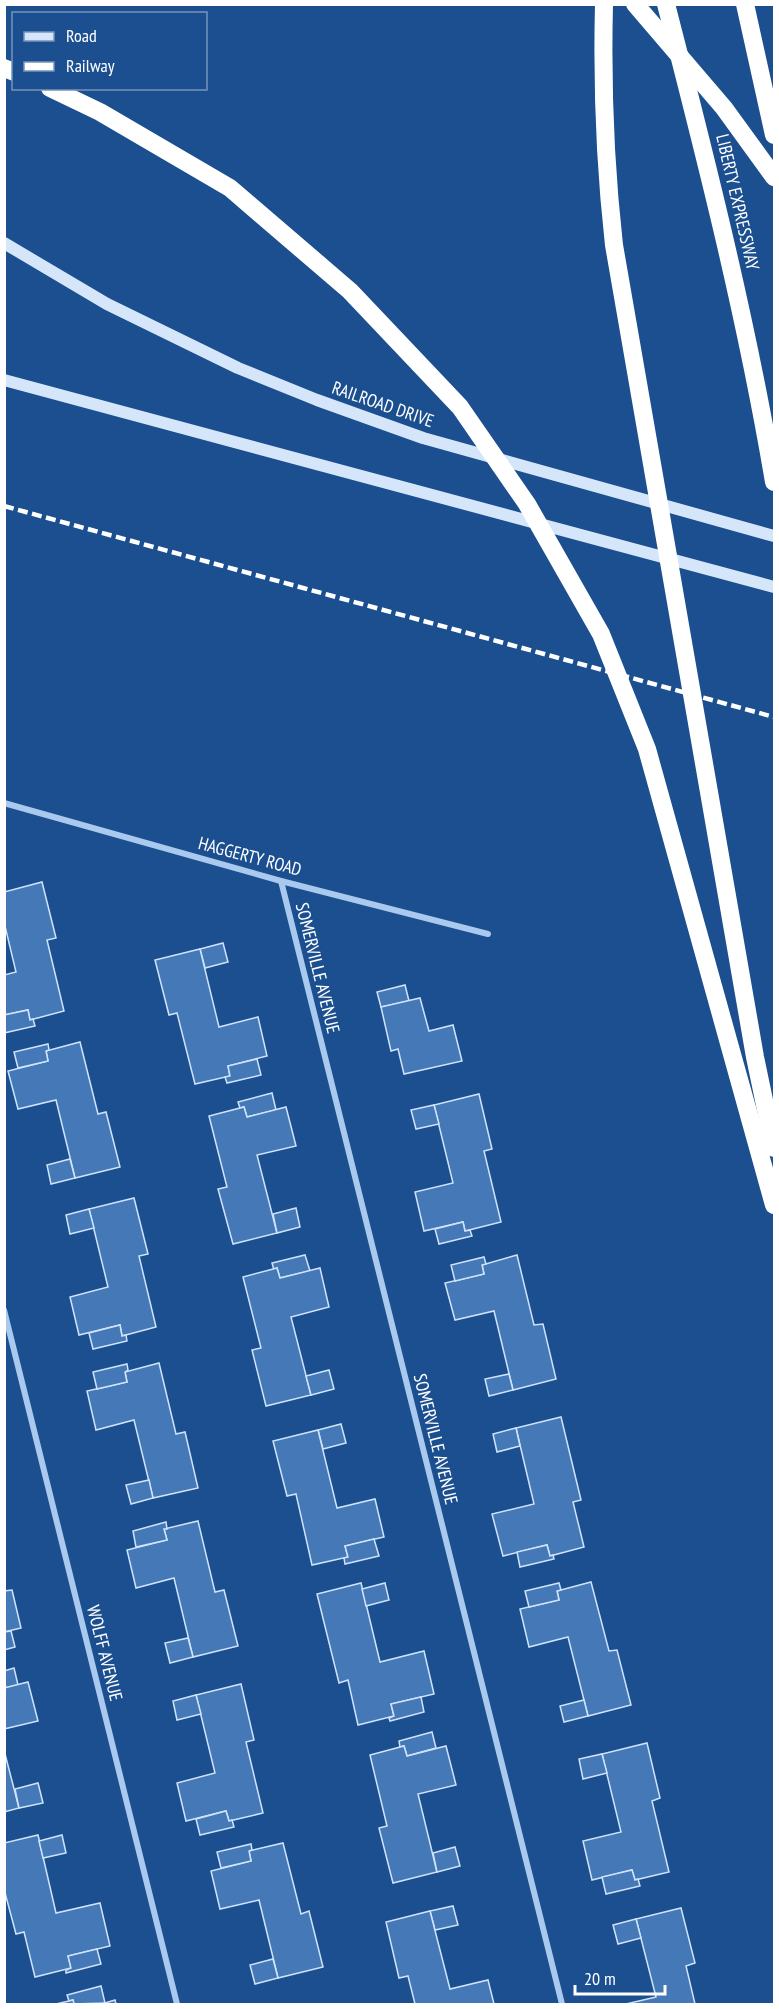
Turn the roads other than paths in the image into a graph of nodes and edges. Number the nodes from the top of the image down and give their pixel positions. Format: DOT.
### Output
graph roads {
  1 [pos="604,4"];
  2 [pos="635,4"];
  3 [pos="666,4"];
  4 [pos="745,4"];
  5 [pos="54,90"];
  6 [pos="774,135"];
  7 [pos="774,177"];
  8 [pos="4,243"];
  9 [pos="4,380"];
  10 [pos="774,482"];
  11 [pos="774,536"];
  12 [pos="774,587"];
  13 [pos="4,803"];
  14 [pos="281,881"];
  15 [pos="488,934"];
  16 [pos="774,1148"];
  17 [pos="774,1205"];
  18 [pos="4,1310"];
  19 [pos="177,2004"];
  20 [pos="562,2004"];
  1 -- 16 [label="highway"];
  2 -- 7 [label="highway"];
  3 -- 10 [label="highway, LIBERTY EXPRESSWAY"];
  4 -- 6 [label="highway"];
  5 -- 17 [label="highway"];
  8 -- 11 [label="main road, RAILROAD DRIVE"];
  9 -- 12 [label="main road"];
  13 -- 14 [label="street, HAGGERTY ROAD"];
  14 -- 15 [label="street, HAGGERTY ROAD"];
  14 -- 20 [label="street, SOMERVILLE AVENUE"];
  18 -- 19 [label="street, WOLFF AVENUE"];
}
